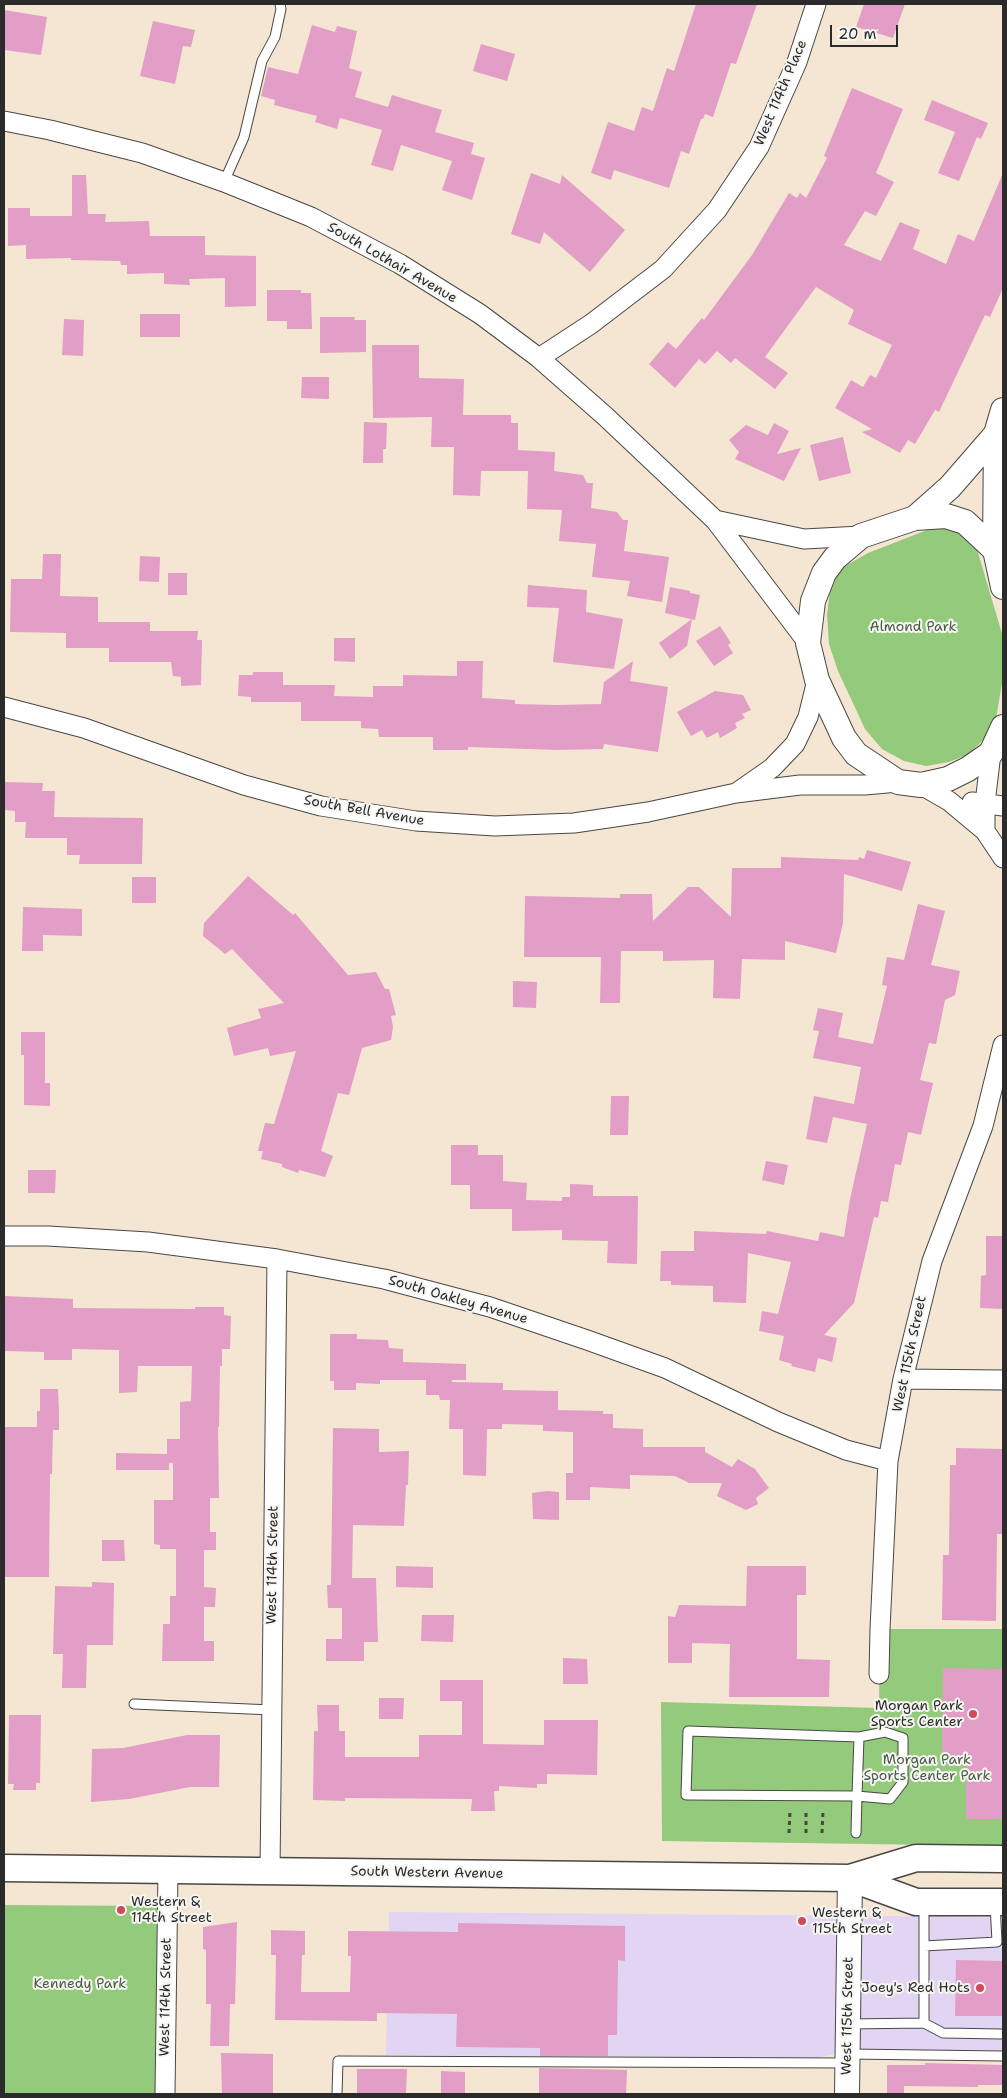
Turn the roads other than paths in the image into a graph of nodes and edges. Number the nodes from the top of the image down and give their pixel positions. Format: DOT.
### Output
graph roads {
  1 [pos="280,4"];
  2 [pos="816,4"];
  3 [pos="4,121"];
  4 [pos="224,182"];
  5 [pos="539,358"];
  6 [pos="1003,410"];
  7 [pos="996,434"];
  8 [pos="915,518"];
  9 [pos="715,520"];
  10 [pos="861,536"];
  11 [pos="996,550"];
  12 [pos="1003,587"];
  13 [pos="808,643"];
  14 [pos="817,680"];
  15 [pos="4,707"];
  16 [pos="1003,726"];
  17 [pos="991,753"];
  18 [pos="909,783"];
  19 [pos="736,793"];
  20 [pos="949,800"];
  21 [pos="994,805"];
  22 [pos="985,831"];
  23 [pos="1003,858"];
  24 [pos="1003,1045"];
  25 [pos="4,1236"];
  26 [pos="277,1259"];
  27 [pos="903,1379"];
  28 [pos="1003,1380"];
  29 [pos="888,1461"];
  30 [pos="879,1674"];
  31 [pos="134,1704"];
  32 [pos="272,1710"];
  33 [pos="859,1737"];
  34 [pos="857,1796"];
  35 [pos="856,1833"];
  36 [pos="1003,1859"];
  37 [pos="4,1868"];
  38 [pos="168,1870"];
  39 [pos="270,1871"];
  40 [pos="850,1878"];
  41 [pos="924,1902"];
  42 [pos="999,1902"];
  43 [pos="924,1946"];
  44 [pos="924,2023"];
  45 [pos="848,2024"];
  46 [pos="1001,2034"];
  47 [pos="1003,2056"];
  48 [pos="848,2059"];
  49 [pos="165,2094"];
  50 [pos="337,2094"];
  51 [pos="847,2094"];
  1 -- 4 [label="lane"];
  2 -- 5 [label="street, West 114th Place"];
  3 -- 4 [label="street, South Lothair Avenue"];
  4 -- 5 [label="street, South Lothair Avenue"];
  5 -- 9 [label="street, South Lothair Avenue"];
  6 -- 7 [label="street"];
  7 -- 8 [label="street"];
  7 -- 11 [label="street"];
  8 -- 10 [label="street"];
  8 -- 11 [label="street"];
  9 -- 10 [label="street"];
  9 -- 13 [label="street, South Lothair Avenue"];
  10 -- 13 [label="street"];
  11 -- 12 [label="street"];
  13 -- 14 [label="street"];
  14 -- 18 [label="street"];
  14 -- 19 [label="street, South Bell Avenue"];
  15 -- 19 [label="street, South Bell Avenue"];
  16 -- 17 [label="street"];
  17 -- 18 [label="street"];
  17 -- 21 [label="street"];
  18 -- 19 [label="street, South Bell Avenue"];
  18 -- 20 [label="street"];
  20 -- 21 [label="street"];
  20 -- 22 [label="street"];
  21 -- 22 [label="street"];
  22 -- 23 [label="street"];
  24 -- 27 [label="street, West 115th Street"];
  25 -- 26 [label="street, South Oakley Avenue"];
  26 -- 29 [label="street, South Oakley Avenue"];
  26 -- 32 [label="street, West 114th Street"];
  27 -- 28 [label="street"];
  27 -- 29 [label="street, West 115th Street"];
  29 -- 30 [label="street, West 115th Street"];
  31 -- 32 [label="lane"];
  32 -- 39 [label="street, West 114th Street"];
  33 -- 34 [label="lane"];
  33 -- 34 [label="lane"];
  33 -- 34 [label="lane"];
  34 -- 35 [label="lane"];
  36 -- 40 [label="main road, South Western Avenue"];
  37 -- 38 [label="main road, South Western Avenue"];
  38 -- 39 [label="main road, South Western Avenue"];
  38 -- 49 [label="street, West 114th Street"];
  39 -- 40 [label="main road, South Western Avenue"];
  40 -- 41 [label="main road, South Western Avenue"];
  40 -- 45 [label="street, West 115th Street"];
  41 -- 42 [label="main road, South Western Avenue"];
  41 -- 43 [label="lane"];
  42 -- 43 [label="lane"];
  43 -- 44 [label="lane"];
  44 -- 45 [label="lane"];
  44 -- 46 [label="lane"];
  45 -- 48 [label="street, West 115th Street"];
  47 -- 48 [label="lane"];
  48 -- 50 [label="lane"];
  48 -- 51 [label="street, West 115th Street"];
}
